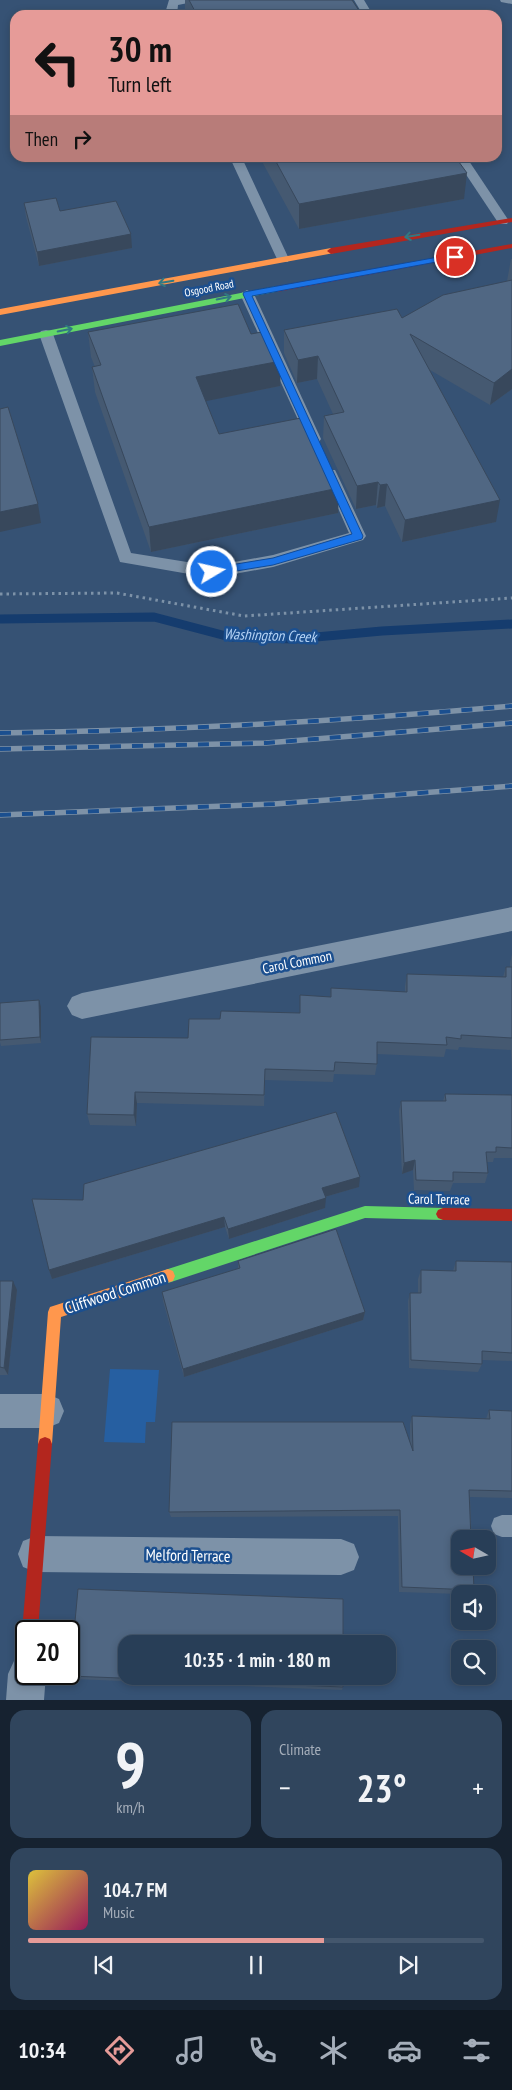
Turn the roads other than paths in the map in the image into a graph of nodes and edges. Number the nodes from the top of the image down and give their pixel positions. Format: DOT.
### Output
graph roads {
  1 [pos="189,0"];
  2 [pos="505,0"];
  3 [pos="512,1"];
  4 [pos="171,10"];
  5 [pos="238,162"];
  6 [pos="464,162"];
  7 [pos="508,220"];
  8 [pos="512,246"];
  9 [pos="282,259"];
  10 [pos="247,294"];
  11 [pos="0,312"];
  12 [pos="46,334"];
  13 [pos="0,342"];
  14 [pos="512,919"];
  15 [pos="82,1006"];
  16 [pos="365,1212"];
  17 [pos="512,1215"];
  18 [pos="0,1410"];
  19 [pos="48,1411"];
  20 [pos="36,1554"];
  21 [pos="341,1557"];
  22 [pos="31,1620"];
  23 [pos="26,1685"];
  24 [pos="25,1700"];
  1 -- 4 [label="lane"];
  2 -- 3 [label="lane"];
  5 -- 9 [label="lane"];
  6 -- 7 [label="lane"];
  7 -- 9 [label="main road, Osgood Road, one-way"];
  8 -- 10 [label="main road, Osgood Road"];
  9 -- 11 [label="main road, Osgood Road, one-way"];
  12 -- 10 [label="main road, Osgood Road, one-way"];
  10 -- 12 [label="lane"];
  12 -- 13 [label="main road, Osgood Road"];
  14 -- 15 [label="street, Carol Common"];
  16 -- 17 [label="main road, Carol Terrace"];
  16 -- 19 [label="main road, Cliffwood Common"];
  18 -- 19 [label="street"];
  19 -- 20 [label="main road, Cliffwood Common"];
  20 -- 21 [label="street, Melford Terrace"];
  20 -- 22 [label="main road, Cliffwood Common"];
  23 -- 24 [label="street"];
}
